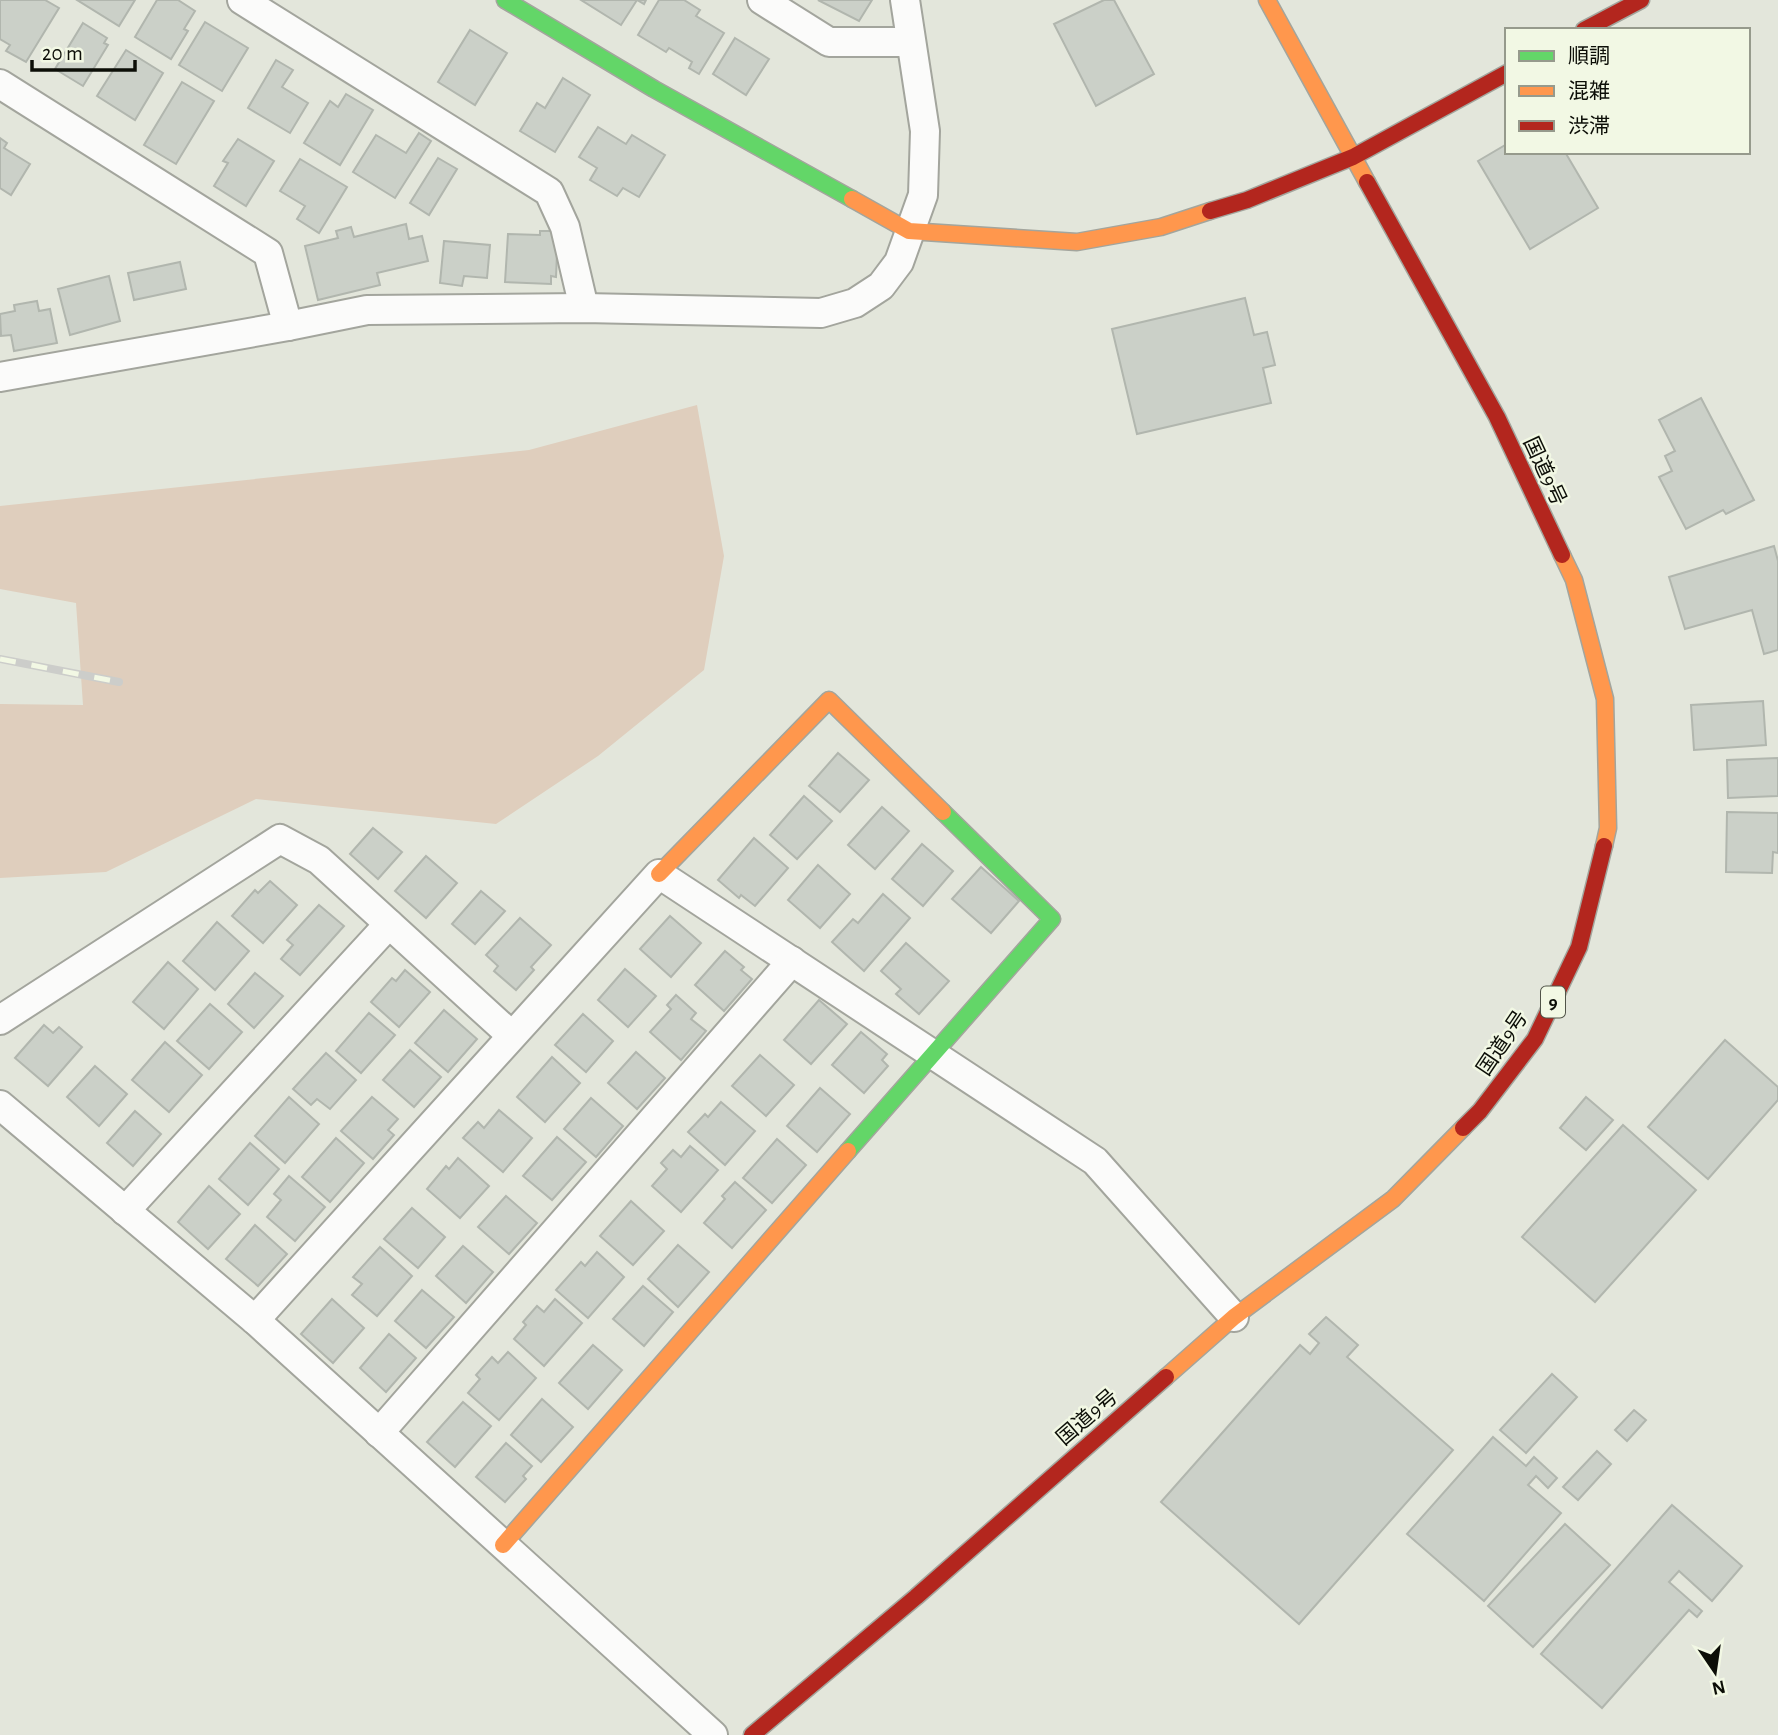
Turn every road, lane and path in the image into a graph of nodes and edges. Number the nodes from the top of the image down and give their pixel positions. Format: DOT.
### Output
graph roads {
  1 [pos="242,0"];
  2 [pos="505,0"];
  3 [pos="762,0"];
  4 [pos="905,0"];
  5 [pos="1267,0"];
  6 [pos="1641,0"];
  7 [pos="1588,28"];
  8 [pos="910,42"];
  9 [pos="1505,74"];
  10 [pos="0,84"];
  11 [pos="1353,157"];
  12 [pos="909,231"];
  13 [pos="584,308"];
  14 [pos="288,326"];
  15 [pos="0,377"];
  16 [pos="659,874"];
  17 [pos="389,924"];
  18 [pos="792,961"];
  19 [pos="0,1020"];
  20 [pos="512,1035"];
  21 [pos="933,1055"];
  22 [pos="0,1105"];
  23 [pos="125,1211"];
  24 [pos="1234,1317"];
  25 [pos="255,1320"];
  26 [pos="379,1433"];
  27 [pos="503,1545"];
  28 [pos="713,1735"];
  29 [pos="752,1735"];
  1 -- 13 [label="street"];
  2 -- 12 [label="main road"];
  3 -- 8 [label="street"];
  4 -- 8 [label="street"];
  5 -- 11 [label="main road, 国道9号 / 9"];
  6 -- 7 [label="main road"];
  8 -- 12 [label="street"];
  9 -- 11 [label="main road"];
  10 -- 14 [label="street"];
  11 -- 12 [label="main road"];
  11 -- 24 [label="main road, 国道9号 / 9"];
  12 -- 13 [label="street"];
  13 -- 14 [label="street"];
  14 -- 15 [label="street"];
  16 -- 18 [label="street"];
  16 -- 20 [label="street"];
  16 -- 21 [label="main road"];
  17 -- 19 [label="street"];
  17 -- 20 [label="street"];
  17 -- 23 [label="street"];
  18 -- 21 [label="street"];
  18 -- 26 [label="street"];
  20 -- 25 [label="street"];
  21 -- 24 [label="street"];
  21 -- 27 [label="main road"];
  22 -- 23 [label="street"];
  23 -- 25 [label="street"];
  24 -- 29 [label="main road, 国道9号 / 9"];
  25 -- 26 [label="street"];
  26 -- 27 [label="street"];
  27 -- 28 [label="street"];
}
